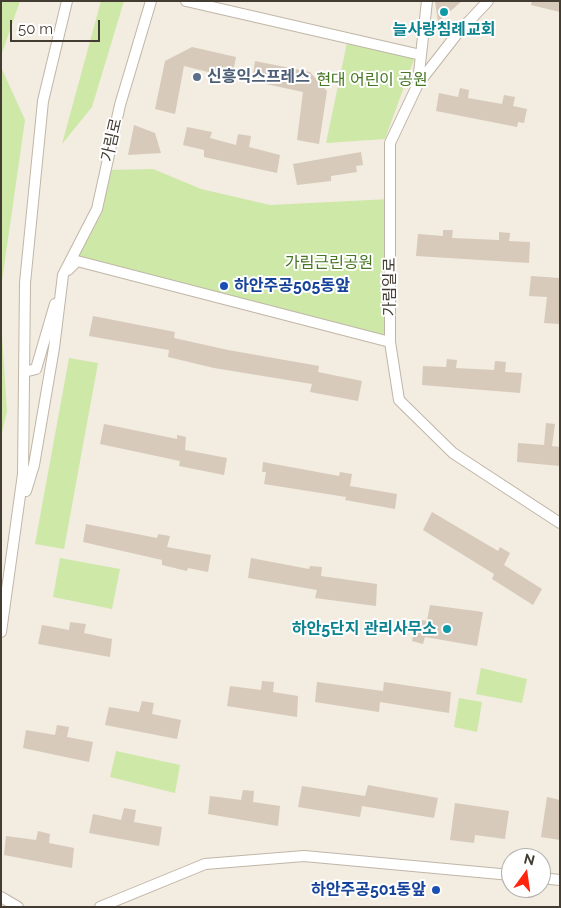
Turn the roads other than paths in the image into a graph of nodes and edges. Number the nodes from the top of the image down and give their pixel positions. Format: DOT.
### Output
graph roads {
  1 [pos="67,1"];
  2 [pos="151,1"];
  3 [pos="186,1"];
  4 [pos="427,1"];
  5 [pos="488,1"];
  6 [pos="421,56"];
  7 [pos="418,84"];
  8 [pos="63,275"];
  9 [pos="390,342"];
  10 [pos="24,372"];
  11 [pos="560,522"];
  12 [pos="15,531"];
  13 [pos="1,632"];
  14 [pos="501,874"];
  15 [pos="1,897"];
  16 [pos="18,907"];
  17 [pos="100,907"];
  1 -- 10 [label="street"];
  2 -- 8 [label="street, 가림로"];
  3 -- 6 [label="street"];
  4 -- 6 [label="street"];
  5 -- 7 [label="street, 가림일로"];
  6 -- 7 [label="street"];
  7 -- 9 [label="street, 가림일로"];
  8 -- 9 [label="street"];
  8 -- 10 [label="street"];
  8 -- 12 [label="street"];
  9 -- 11 [label="street, 가림일로"];
  10 -- 12 [label="street"];
  12 -- 13 [label="street"];
  14 -- 17 [label="street"];
  15 -- 16 [label="street"];
}
